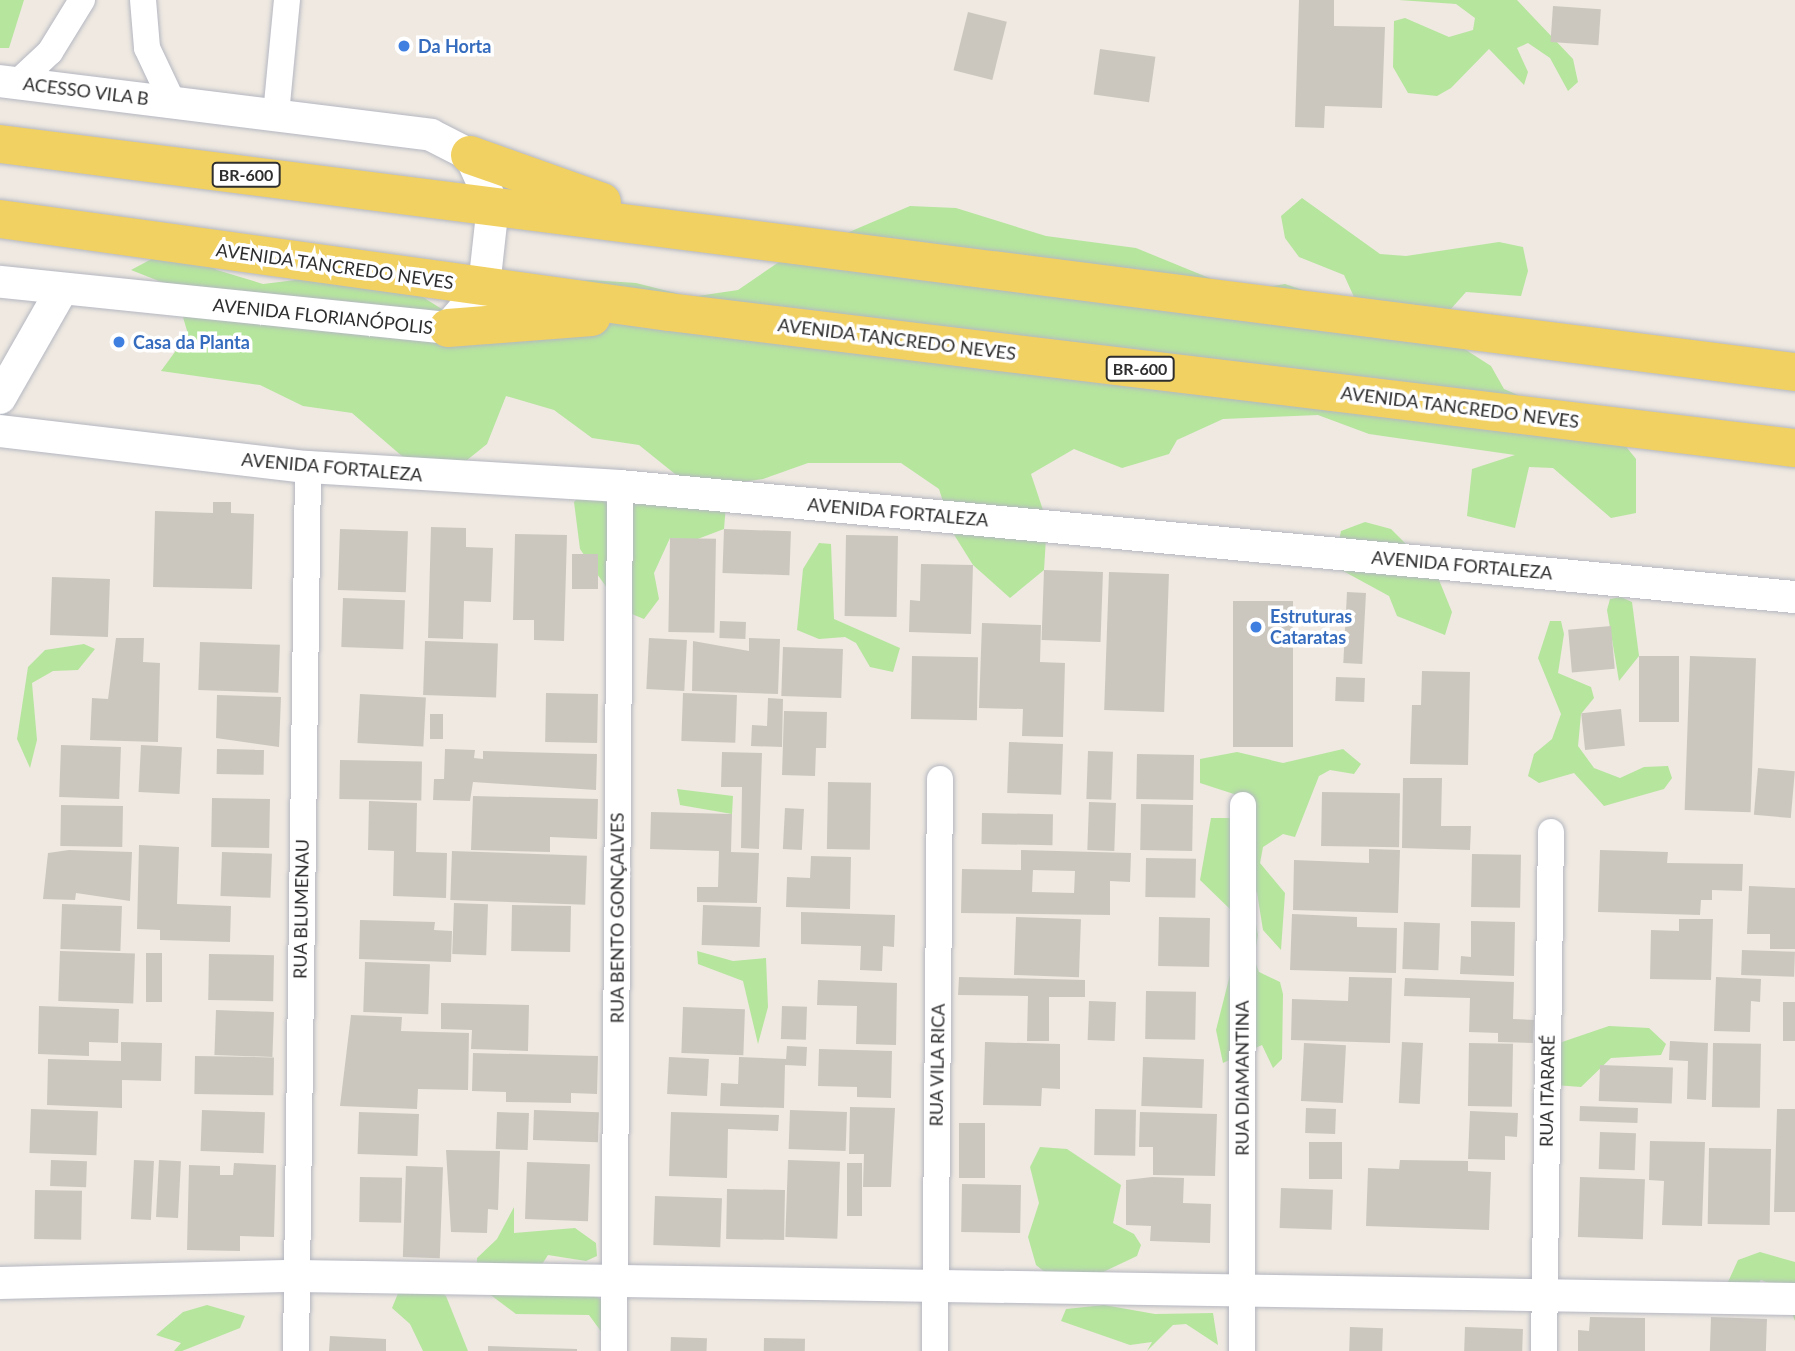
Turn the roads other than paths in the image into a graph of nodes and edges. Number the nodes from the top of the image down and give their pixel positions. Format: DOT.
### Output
graph roads {
  1 [pos="82,0"];
  2 [pos="143,0"];
  3 [pos="287,0"];
  4 [pos="9,82"];
  5 [pos="172,101"];
  6 [pos="276,114"];
  7 [pos="0,144"];
  8 [pos="470,155"];
  9 [pos="493,205"];
  10 [pos="0,219"];
  11 [pos="667,225"];
  12 [pos="0,282"];
  13 [pos="484,286"];
  14 [pos="61,291"];
  15 [pos="669,312"];
  16 [pos="448,328"];
  17 [pos="1795,372"];
  18 [pos="0,398"];
  19 [pos="0,431"];
  20 [pos="1795,448"];
  21 [pos="308,467"];
  22 [pos="620,486"];
  23 [pos="1795,597"];
  24 [pos="940,779"];
  25 [pos="1243,805"];
  26 [pos="1551,832"];
  27 [pos="296,1276"];
  28 [pos="615,1280"];
  29 [pos="0,1283"];
  30 [pos="935,1287"];
  31 [pos="1242,1293"];
  32 [pos="1545,1298"];
  33 [pos="1795,1299"];
  34 [pos="296,1351"];
  35 [pos="614,1351"];
  36 [pos="935,1351"];
  37 [pos="1242,1351"];
  38 [pos="1544,1351"];
  1 -- 4 [label="street"];
  2 -- 5 [label="street"];
  3 -- 6 [label="street"];
  4 -- 5 [label="street, ACESSO VILA B"];
  5 -- 6 [label="street, ACESSO VILA B"];
  6 -- 8 [label="street, ACESSO VILA B"];
  7 -- 9 [label="main road, BR-600"];
  8 -- 9 [label="street"];
  8 -- 11 [label="main road"];
  9 -- 11 [label="main road, BR-600"];
  9 -- 13 [label="street"];
  10 -- 13 [label="main road, AVENIDA TANCREDO NEVES / BR-600"];
  11 -- 17 [label="main road, BR-600"];
  12 -- 14 [label="street, AVENIDA FLORIANÓPOLIS"];
  13 -- 15 [label="main road, AVENIDA TANCREDO NEVES / BR-600"];
  13 -- 16 [label="street, AVENIDA FLORIANÓPOLIS"];
  14 -- 16 [label="street, AVENIDA FLORIANÓPOLIS"];
  14 -- 18 [label="street"];
  15 -- 16 [label="main road"];
  15 -- 20 [label="main road, AVENIDA TANCREDO NEVES / BR-600"];
  19 -- 21 [label="street, AVENIDA FORTALEZA"];
  21 -- 22 [label="street, AVENIDA FORTALEZA"];
  21 -- 27 [label="street, RUA BLUMENAU"];
  22 -- 23 [label="street, AVENIDA FORTALEZA"];
  22 -- 28 [label="street, RUA BENTO GONÇALVES"];
  24 -- 30 [label="street, RUA VILA RICA"];
  25 -- 31 [label="street, RUA DIAMANTINA"];
  26 -- 32 [label="street, RUA ITARARÉ"];
  27 -- 28 [label="street"];
  27 -- 29 [label="street"];
  27 -- 34 [label="street, RUA BLUMENAU"];
  28 -- 30 [label="street"];
  28 -- 35 [label="street, RUA BENTO GONÇALVES"];
  30 -- 31 [label="street"];
  30 -- 36 [label="street, RUA VILA RICA"];
  31 -- 32 [label="street"];
  31 -- 37 [label="street, RUA DIAMANTINA"];
  32 -- 33 [label="street"];
  32 -- 38 [label="street, RUA ITARARÉ"];
}
